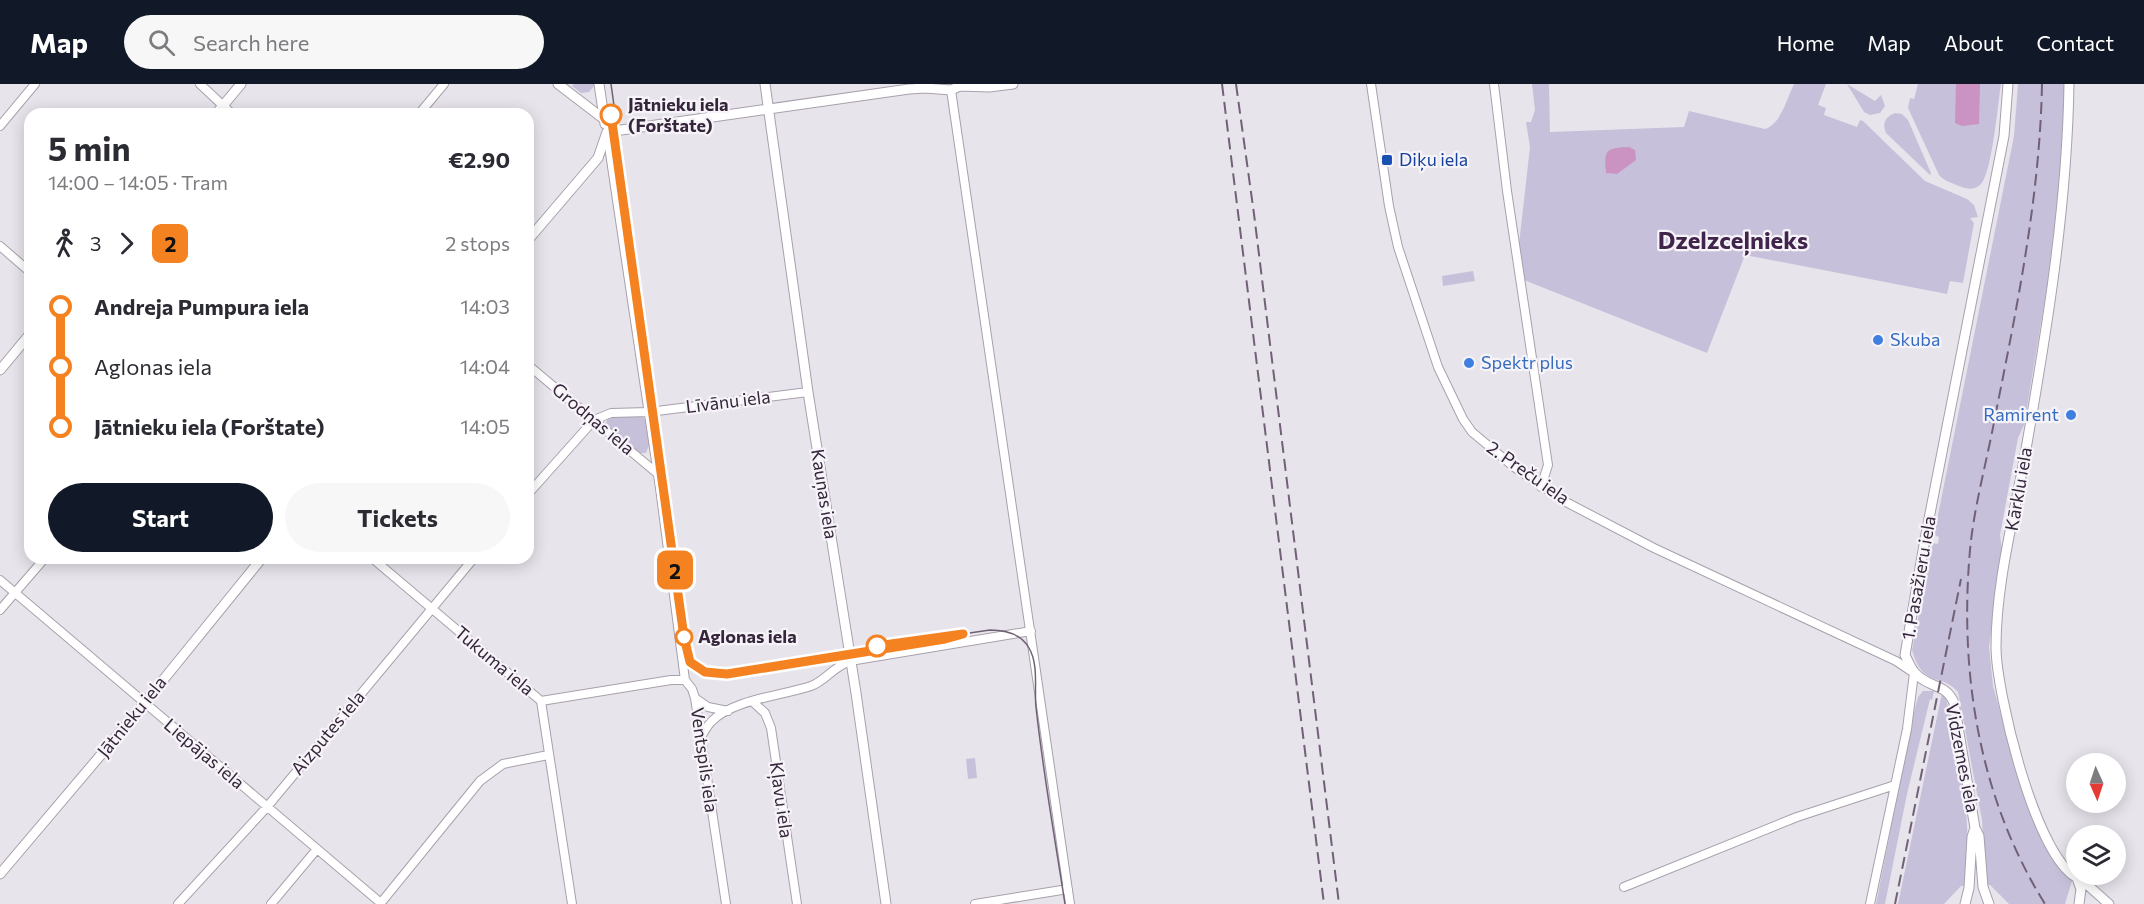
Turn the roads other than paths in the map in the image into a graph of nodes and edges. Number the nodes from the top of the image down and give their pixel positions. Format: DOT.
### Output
graph roads {
  1 [pos="35,84"];
  2 [pos="200,84"];
  3 [pos="241,84"];
  4 [pos="444,84"];
  5 [pos="558,84"];
  6 [pos="599,84"];
  7 [pos="765,84"];
  8 [pos="1013,84"];
  9 [pos="1371,84"];
  10 [pos="1494,84"];
  11 [pos="2008,84"];
  12 [pos="2069,84"];
  13 [pos="924,86"];
  14 [pos="951,90"];
  15 [pos="223,105"];
  16 [pos="221,108"];
  17 [pos="226,108"];
  18 [pos="424,108"];
  19 [pos="769,109"];
  20 [pos="605,120"];
  21 [pos="0,126"];
  22 [pos="607,132"];
  23 [pos="534,233"];
  24 [pos="0,246"];
  25 [pos="24,267"];
  26 [pos="24,341"];
  27 [pos="0,370"];
  28 [pos="534,370"];
  29 [pos="808,392"];
  30 [pos="649,412"];
  31 [pos="594,420"];
  32 [pos="658,474"];
  33 [pos="534,487"];
  34 [pos="1541,487"];
  35 [pos="40,564"];
  36 [pos="257,564"];
  37 [pos="379,564"];
  38 [pos="469,564"];
  39 [pos="0,580"];
  40 [pos="15,592"];
  41 [pos="432,608"];
  42 [pos="0,610"];
  43 [pos="1031,631"];
  44 [pos="850,661"];
  45 [pos="1914,673"];
  46 [pos="685,680"];
  47 [pos="695,699"];
  48 [pos="541,701"];
  49 [pos="752,701"];
  50 [pos="144,703"];
  51 [pos="728,711"];
  52 [pos="701,737"];
  53 [pos="548,755"];
  54 [pos="1894,785"];
  55 [pos="267,807"];
  56 [pos="1975,828"];
  57 [pos="317,849"];
  58 [pos="2066,867"];
  59 [pos="0,874"];
  60 [pos="2080,885"];
  61 [pos="2087,885"];
  62 [pos="1624,887"];
  63 [pos="1068,889"];
  64 [pos="2101,900"];
  65 [pos="178,904"];
  66 [pos="271,904"];
  67 [pos="381,904"];
  68 [pos="572,904"];
  69 [pos="726,904"];
  70 [pos="797,904"];
  71 [pos="886,904"];
  72 [pos="975,904"];
  73 [pos="1070,904"];
  74 [pos="1870,904"];
  75 [pos="1965,904"];
  76 [pos="1989,904"];
  77 [pos="2079,904"];
  78 [pos="2109,904"];
  1 -- 21 [label="street"];
  2 -- 15 [label="street"];
  3 -- 15 [label="street"];
  4 -- 18 [label="street"];
  5 -- 20 [label="street"];
  6 -- 20 [label="street, Ventspils iela"];
  7 -- 19 [label="street, Kauņas iela"];
  8 -- 14 [label="street"];
  9 -- 34 [label="street, 2. Preču iela"];
  10 -- 34 [label="street"];
  11 -- 45 [label="street, 1. Pasažieru iela"];
  12 -- 58 [label="street, Kārklu iela"];
  13 -- 14 [label="street"];
  13 -- 19 [label="street"];
  14 -- 43 [label="street"];
  15 -- 16 [label="street"];
  15 -- 17 [label="street"];
  19 -- 22 [label="street"];
  19 -- 29 [label="street, Kauņas iela"];
  20 -- 22 [label="street, Ventspils iela"];
  22 -- 23 [label="street"];
  22 -- 30 [label="street, Ventspils iela"];
  24 -- 25 [label="street"];
  26 -- 27 [label="street"];
  28 -- 31 [label="street, Grodņas iela"];
  29 -- 30 [label="street, Līvānu iela"];
  29 -- 44 [label="street, Kauņas iela"];
  30 -- 31 [label="street, Līvānu iela"];
  30 -- 32 [label="street, Ventspils iela"];
  31 -- 32 [label="street, Grodņas iela"];
  31 -- 33 [label="street"];
  32 -- 46 [label="street, Ventspils iela"];
  34 -- 45 [label="street, 2. Preču iela"];
  35 -- 40 [label="street"];
  36 -- 50 [label="street, Jātnieku iela"];
  37 -- 41 [label="street, Tukuma iela"];
  38 -- 41 [label="street, Aizputes iela"];
  39 -- 40 [label="street, Liepājas iela"];
  40 -- 42 [label="street"];
  40 -- 50 [label="street, Liepājas iela"];
  41 -- 48 [label="street, Tukuma iela"];
  41 -- 55 [label="street, Aizputes iela"];
  43 -- 44 [label="street"];
  43 -- 63 [label="street"];
  44 -- 49 [label="street"];
  44 -- 71 [label="street, Kauņas iela"];
  45 -- 54 [label="street, 1. Pasažieru iela"];
  45 -- 56 [label="street, Vidzemes iela"];
  46 -- 47 [label="street, Ventspils iela"];
  46 -- 48 [label="street"];
  47 -- 51 [label="street"];
  47 -- 52 [label="street, Ventspils iela"];
  48 -- 53 [label="street, Tukuma iela"];
  49 -- 51 [label="street"];
  49 -- 70 [label="street, Kļavu iela"];
  50 -- 55 [label="street, Liepājas iela"];
  50 -- 59 [label="street, Jātnieku iela"];
  51 -- 52 [label="street"];
  52 -- 69 [label="street, Ventspils iela"];
  53 -- 67 [label="street"];
  53 -- 68 [label="street, Tukuma iela"];
  54 -- 62 [label="street"];
  54 -- 74 [label="street, 1. Pasažieru iela"];
  55 -- 57 [label="street, Liepājas iela"];
  55 -- 65 [label="street, Aizputes iela"];
  56 -- 75 [label="street, Vidzemes iela"];
  56 -- 76 [label="street, Vidzemes iela"];
  57 -- 66 [label="street"];
  57 -- 67 [label="street, Liepājas iela"];
  60 -- 77 [label="street"];
  61 -- 64 [label="street, Kārklu iela"];
  63 -- 72 [label="street"];
  63 -- 73 [label="street"];
  64 -- 78 [label="street, Kārklu iela"];
}
